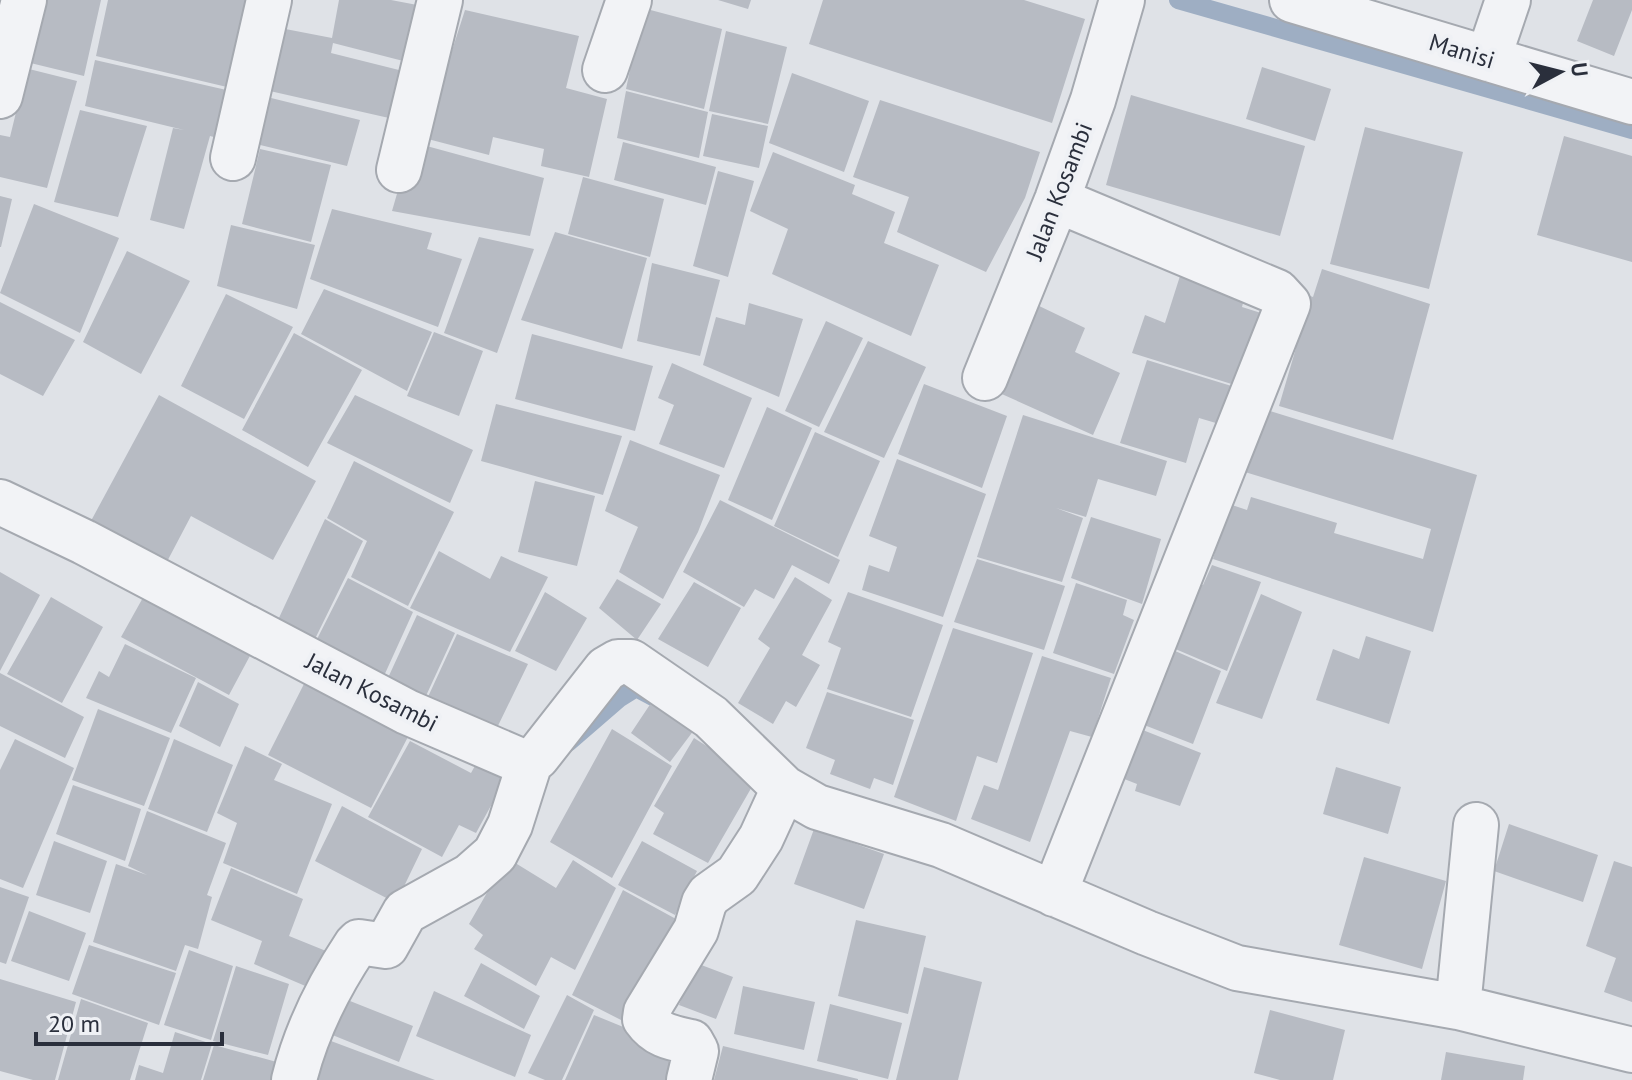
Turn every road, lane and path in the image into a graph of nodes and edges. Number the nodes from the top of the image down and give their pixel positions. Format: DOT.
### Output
graph roads {
  1 [pos="24,0"];
  2 [pos="269,0"];
  3 [pos="440,0"];
  4 [pos="629,0"];
  5 [pos="1122,0"];
  6 [pos="1292,0"];
  7 [pos="1508,0"];
  8 [pos="1488,59"];
  9 [pos="605,70"];
  10 [pos="0,96"];
  11 [pos="1632,102"];
  12 [pos="233,158"];
  13 [pos="399,170"];
  14 [pos="1057,200"];
  15 [pos="985,378"];
  16 [pos="0,502"];
  17 [pos="530,762"];
  18 [pos="784,788"];
  19 [pos="1476,825"];
  20 [pos="1054,894"];
  21 [pos="1458,1007"];
  22 [pos="1632,1050"];
  23 [pos="294,1080"];
  24 [pos="689,1080"];
  1 -- 10 [label="street"];
  2 -- 12 [label="street"];
  3 -- 13 [label="street"];
  4 -- 9 [label="street"];
  5 -- 14 [label="street, Jalan Kosambi"];
  6 -- 8 [label="street, Manisi"];
  7 -- 8 [label="street"];
  8 -- 11 [label="street, Manisi"];
  14 -- 15 [label="street, Jalan Kosambi"];
  14 -- 20 [label="street"];
  16 -- 17 [label="street, Jalan Kosambi"];
  17 -- 18 [label="street"];
  17 -- 23 [label="street"];
  18 -- 20 [label="street"];
  18 -- 24 [label="street"];
  19 -- 21 [label="street"];
  20 -- 21 [label="street"];
  21 -- 22 [label="street"];
}
